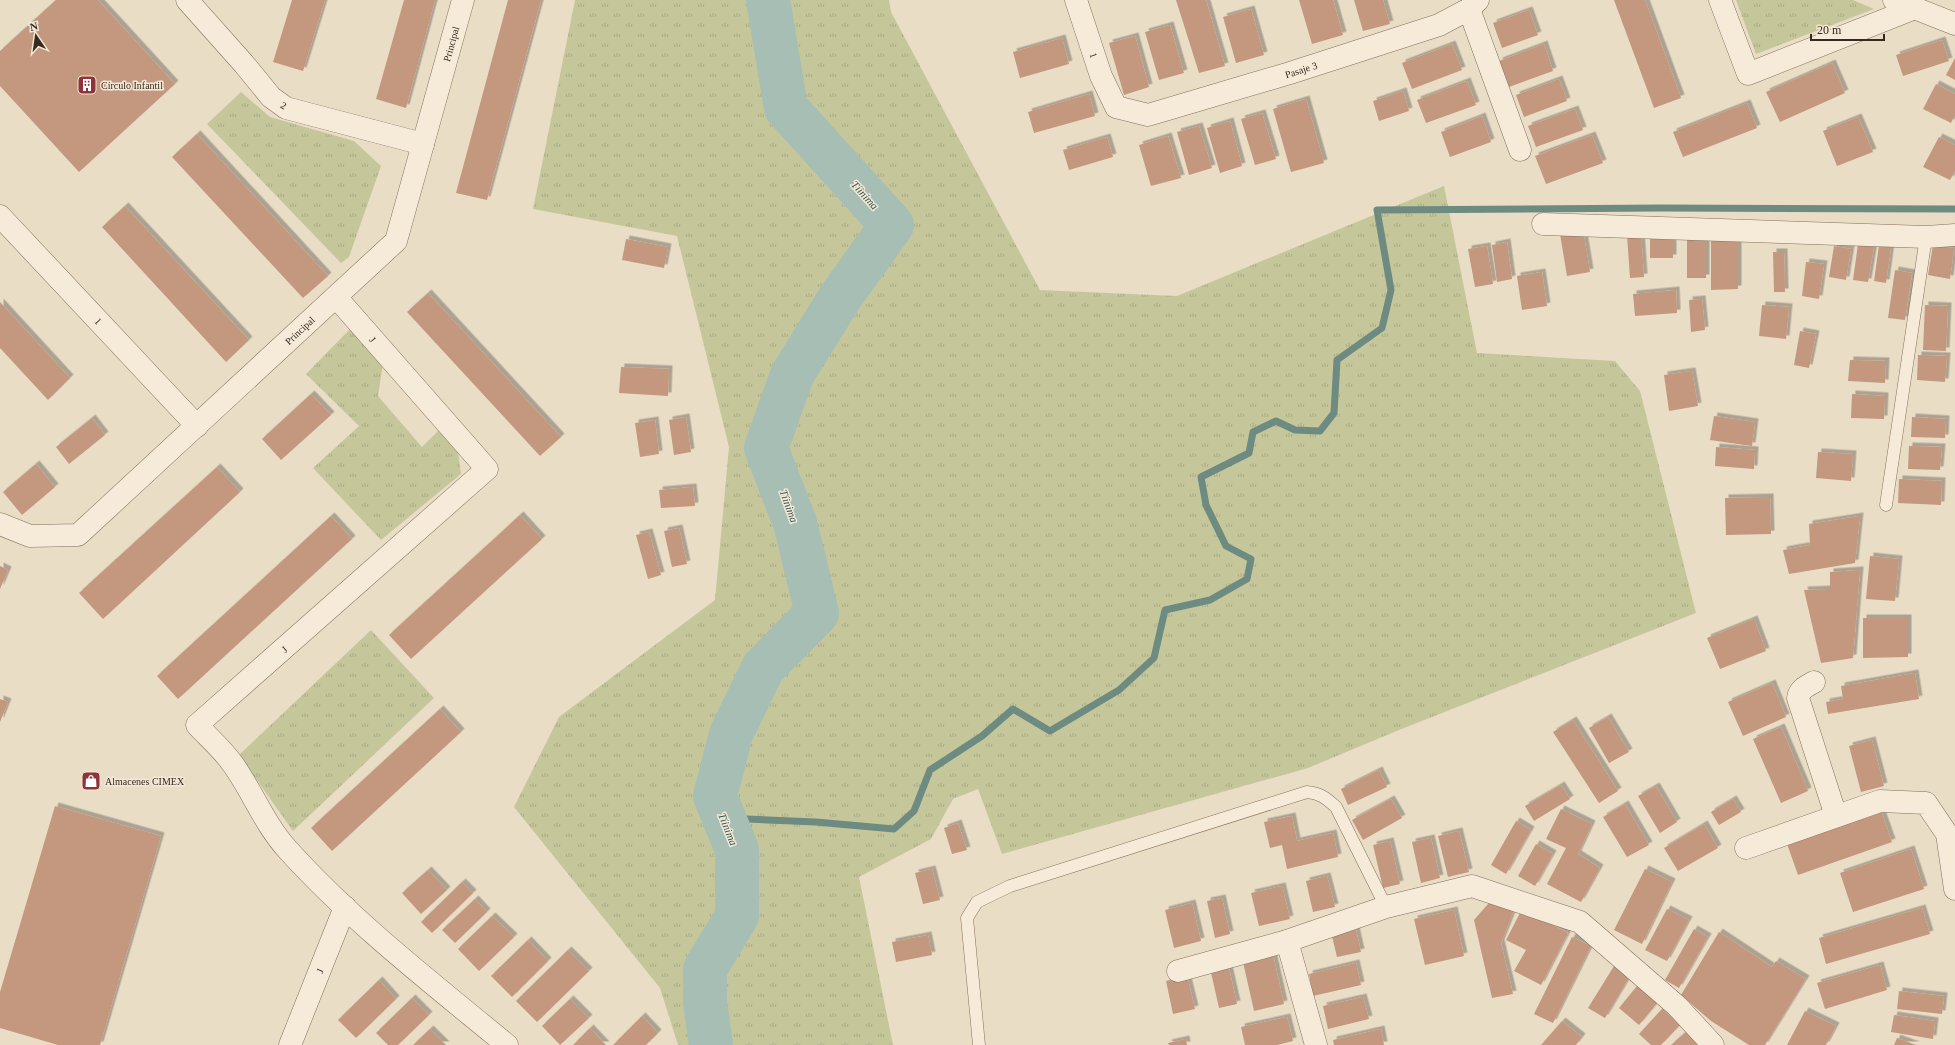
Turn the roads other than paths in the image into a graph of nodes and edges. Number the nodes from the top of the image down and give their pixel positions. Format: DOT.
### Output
graph roads {
  1 [pos="187,0"];
  2 [pos="463,0"];
  3 [pos="1076,0"];
  4 [pos="1720,0"];
  5 [pos="1894,0"];
  6 [pos="1473,4"];
  7 [pos="1915,8"];
  8 [pos="1955,24"];
  9 [pos="1116,107"];
  10 [pos="423,144"];
  11 [pos="1520,150"];
  12 [pos="0,216"];
  13 [pos="1542,224"];
  14 [pos="1955,235"];
  15 [pos="1926,236"];
  16 [pos="336,297"];
  17 [pos="197,426"];
  18 [pos="1886,505"];
  19 [pos="0,524"];
  20 [pos="1814,682"];
  21 [pos="1836,816"];
  22 [pos="1746,848"];
  23 [pos="1955,889"];
  24 [pos="345,907"];
  25 [pos="1386,907"];
  26 [pos="1287,941"];
  27 [pos="1178,971"];
  28 [pos="290,1045"];
  29 [pos="507,1045"];
  30 [pos="978,1045"];
  31 [pos="1316,1045"];
  32 [pos="1713,1045"];
  1 -- 10 [label="street, 2"];
  2 -- 10 [label="street, Principal"];
  3 -- 9 [label="street, 1"];
  4 -- 7 [label="street"];
  5 -- 7 [label="street"];
  6 -- 9 [label="street, Pasaje 3"];
  6 -- 11 [label="street"];
  7 -- 8 [label="street"];
  10 -- 16 [label="street, Principal"];
  12 -- 17 [label="street, I"];
  13 -- 15 [label="street"];
  14 -- 15 [label="street"];
  15 -- 18 [label="lane"];
  16 -- 17 [label="street, Principal"];
  16 -- 24 [label="street, J"];
  17 -- 19 [label="street, Principal"];
  20 -- 21 [label="street"];
  21 -- 22 [label="street"];
  21 -- 23 [label="street"];
  24 -- 28 [label="street, J"];
  24 -- 29 [label="street"];
  25 -- 26 [label="street"];
  25 -- 30 [label="lane"];
  25 -- 32 [label="street"];
  26 -- 27 [label="street"];
  26 -- 31 [label="street"];
}
